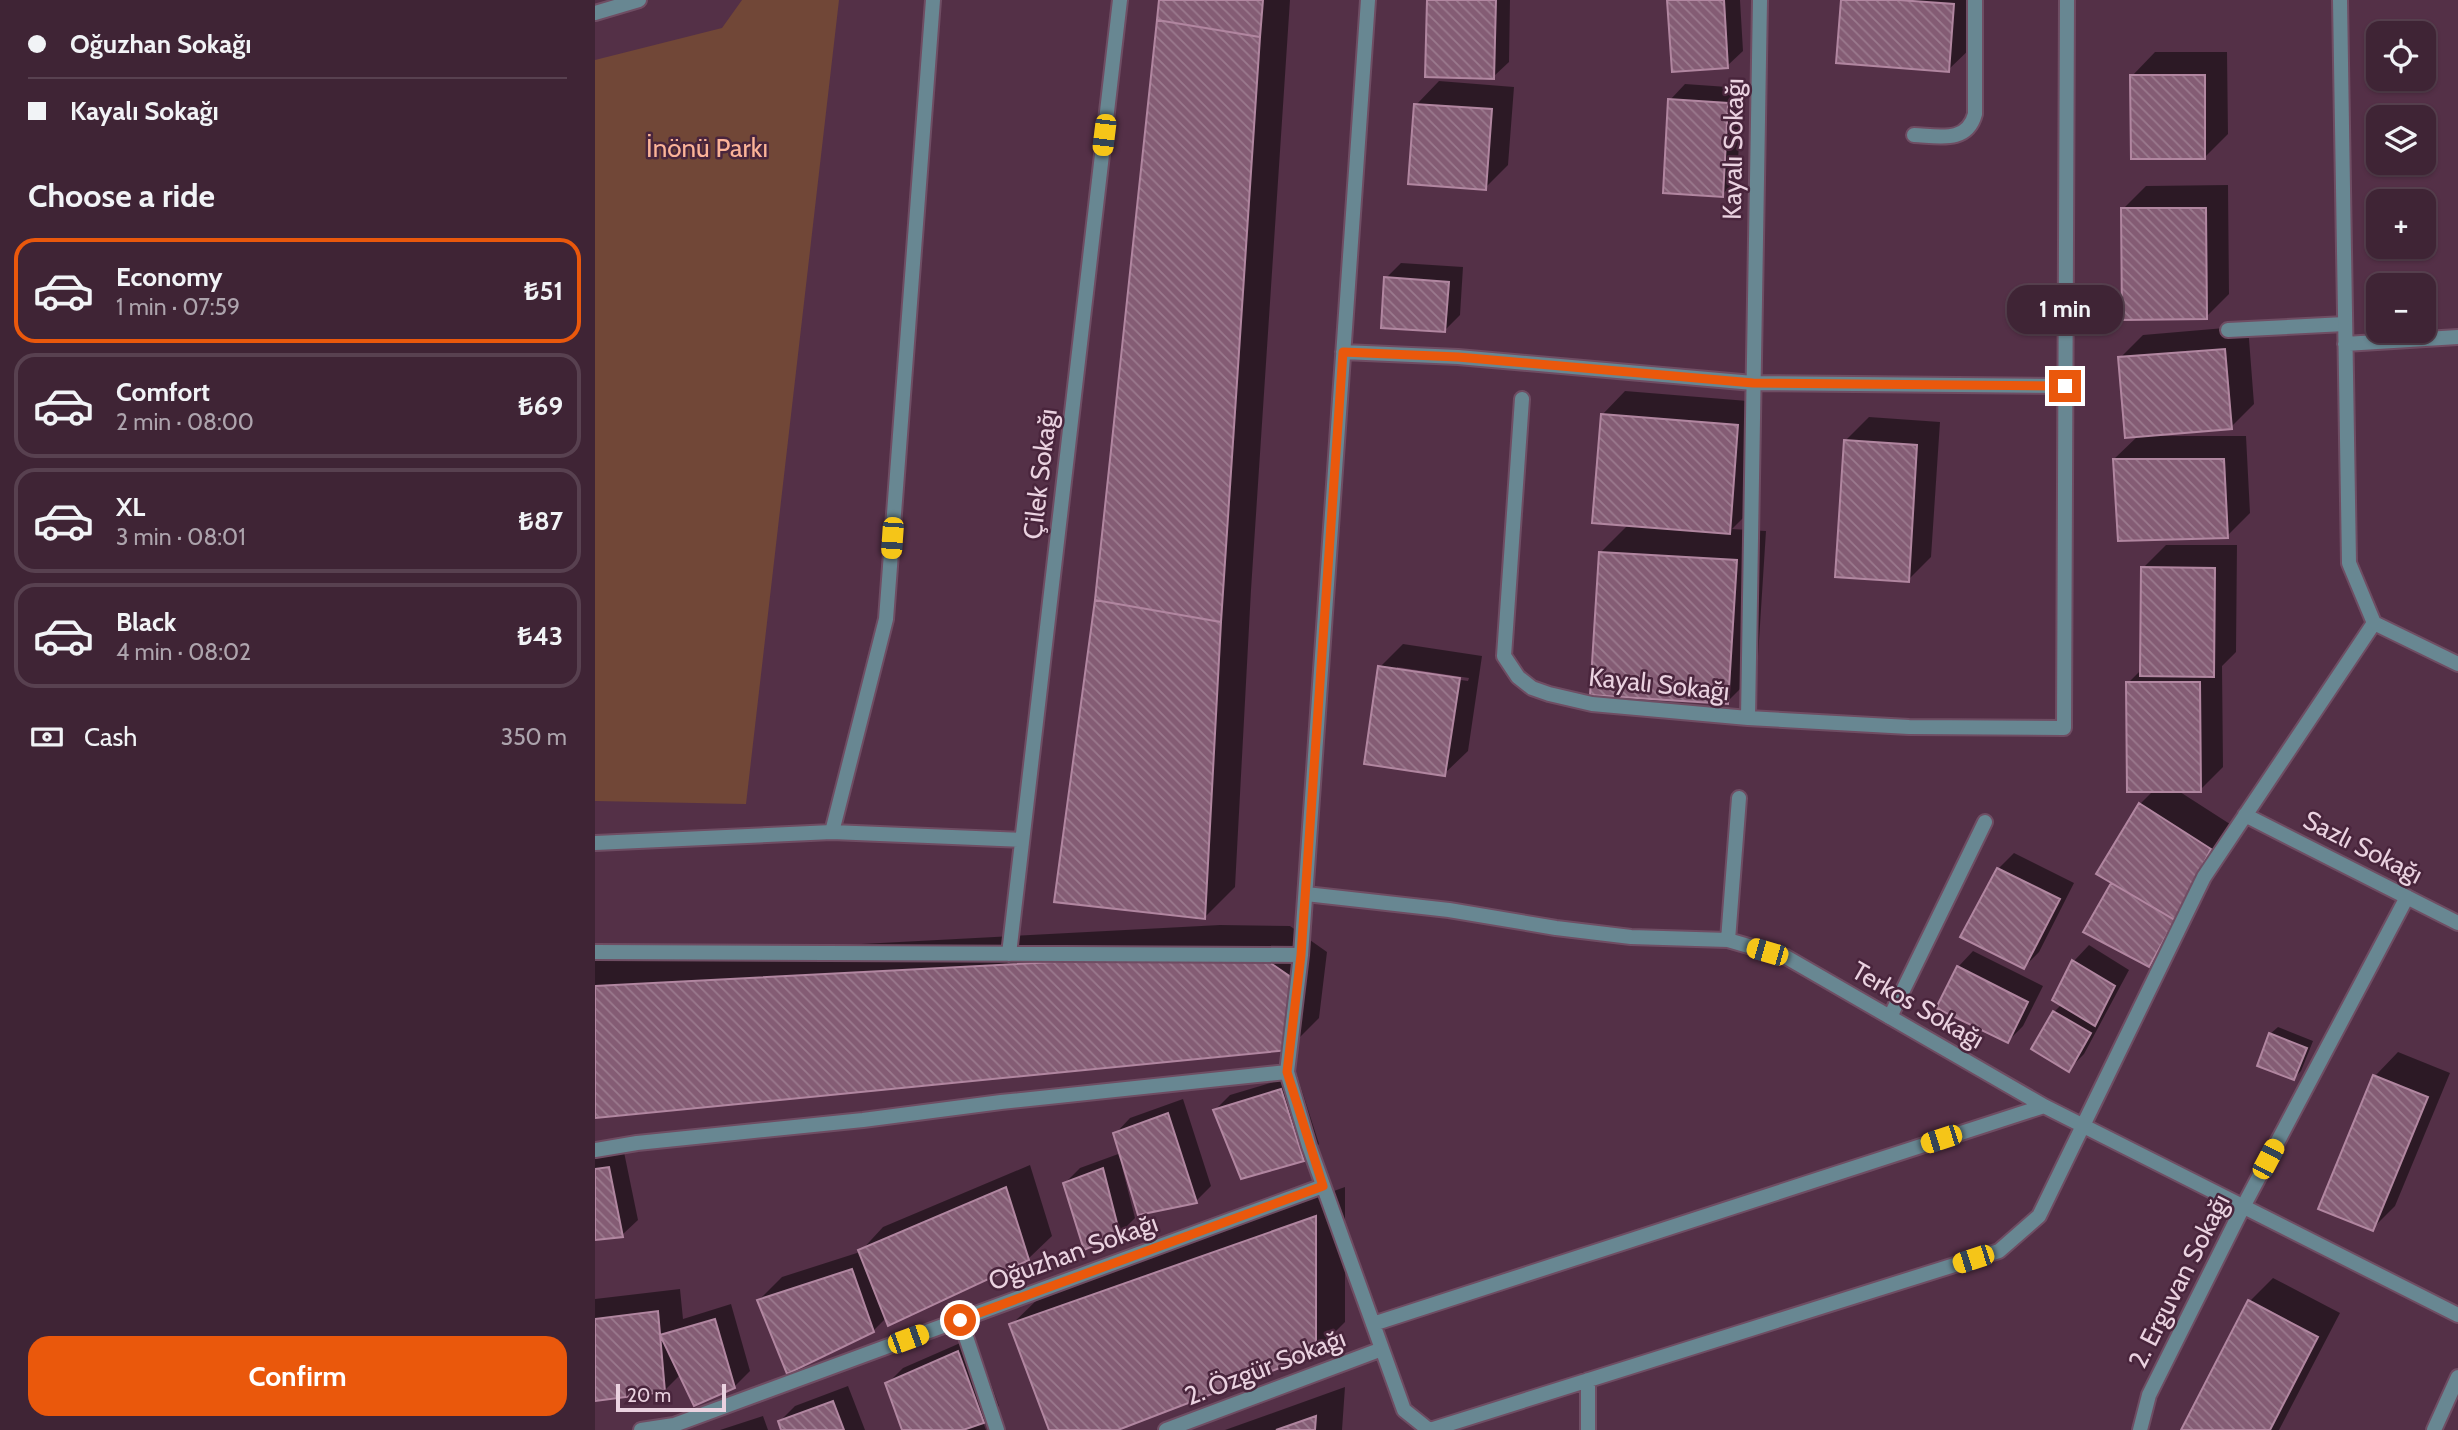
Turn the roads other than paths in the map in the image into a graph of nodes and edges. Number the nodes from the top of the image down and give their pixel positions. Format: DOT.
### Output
graph roads {
  1 [pos="639,0"];
  2 [pos="933,0"];
  3 [pos="1120,0"];
  4 [pos="1368,0"];
  5 [pos="1760,0"];
  6 [pos="1975,0"];
  7 [pos="2067,0"];
  8 [pos="2340,0"];
  9 [pos="595,13"];
  10 [pos="1914,135"];
  11 [pos="2345,324"];
  12 [pos="2228,330"];
  13 [pos="2458,337"];
  14 [pos="2345,344"];
  15 [pos="1343,352"];
  16 [pos="1753,383"];
  17 [pos="2065,386"];
  18 [pos="1522,399"];
  19 [pos="2374,623"];
  20 [pos="2458,664"];
  21 [pos="1748,718"];
  22 [pos="1739,798"];
  23 [pos="2245,815"];
  24 [pos="1985,822"];
  25 [pos="832,832"];
  26 [pos="1022,840"];
  27 [pos="595,843"];
  28 [pos="1306,894"];
  29 [pos="2407,897"];
  30 [pos="2458,923"];
  31 [pos="1728,940"];
  32 [pos="595,952"];
  33 [pos="1009,954"];
  34 [pos="1301,955"];
  35 [pos="1890,1017"];
  36 [pos="1287,1072"];
  37 [pos="2044,1106"];
  38 [pos="2084,1126"];
  39 [pos="595,1150"];
  40 [pos="1323,1186"];
  41 [pos="2243,1207"];
  42 [pos="2458,1315"];
  43 [pos="960,1320"];
  44 [pos="1373,1324"];
  45 [pos="1382,1349"];
  46 [pos="2458,1377"];
  47 [pos="1587,1380"];
  48 [pos="641,1430"];
  49 [pos="997,1430"];
  50 [pos="1166,1430"];
  51 [pos="1429,1430"];
  52 [pos="1588,1430"];
  53 [pos="2140,1430"];
  54 [pos="2434,1430"];
  1 -- 9 [label="street"];
  2 -- 25 [label="street"];
  3 -- 26 [label="street, Çilek Sokağı"];
  4 -- 15 [label="street"];
  5 -- 16 [label="street, Kayalı Sokağı"];
  6 -- 10 [label="street"];
  7 -- 17 [label="street"];
  8 -- 11 [label="street"];
  11 -- 12 [label="street"];
  11 -- 14 [label="street"];
  13 -- 14 [label="street"];
  14 -- 19 [label="street"];
  15 -- 16 [label="street"];
  15 -- 28 [label="street"];
  16 -- 17 [label="street"];
  16 -- 21 [label="street, Kayalı Sokağı"];
  17 -- 21 [label="street"];
  18 -- 21 [label="street, Kayalı Sokağı"];
  19 -- 20 [label="street"];
  19 -- 23 [label="street"];
  22 -- 31 [label="street"];
  23 -- 29 [label="street, Sazlı Sokağı"];
  23 -- 38 [label="street"];
  24 -- 35 [label="street"];
  25 -- 26 [label="street"];
  25 -- 27 [label="street"];
  26 -- 33 [label="street, Çilek Sokağı"];
  28 -- 31 [label="street, Terkos Sokağı"];
  28 -- 34 [label="street"];
  29 -- 30 [label="street, Sazlı Sokağı"];
  29 -- 41 [label="street, 2. Erguvan Sokağı"];
  31 -- 35 [label="street, Terkos Sokağı"];
  32 -- 33 [label="street"];
  33 -- 34 [label="street"];
  34 -- 36 [label="street"];
  35 -- 37 [label="street, Terkos Sokağı"];
  36 -- 39 [label="street"];
  36 -- 40 [label="street"];
  37 -- 38 [label="street, Terkos Sokağı"];
  37 -- 44 [label="street"];
  38 -- 41 [label="street, Terkos Sokağı"];
  38 -- 47 [label="street"];
  40 -- 43 [label="street, Oğuzhan Sokağı"];
  40 -- 44 [label="street"];
  41 -- 42 [label="street, Terkos Sokağı"];
  41 -- 53 [label="street, 2. Erguvan Sokağı"];
  43 -- 48 [label="street, Oğuzhan Sokağı"];
  43 -- 49 [label="street"];
  44 -- 45 [label="street"];
  45 -- 50 [label="street, 2. Özgür Sokağı"];
  45 -- 51 [label="street"];
  46 -- 54 [label="street"];
  47 -- 51 [label="street"];
  47 -- 52 [label="street"];
}
